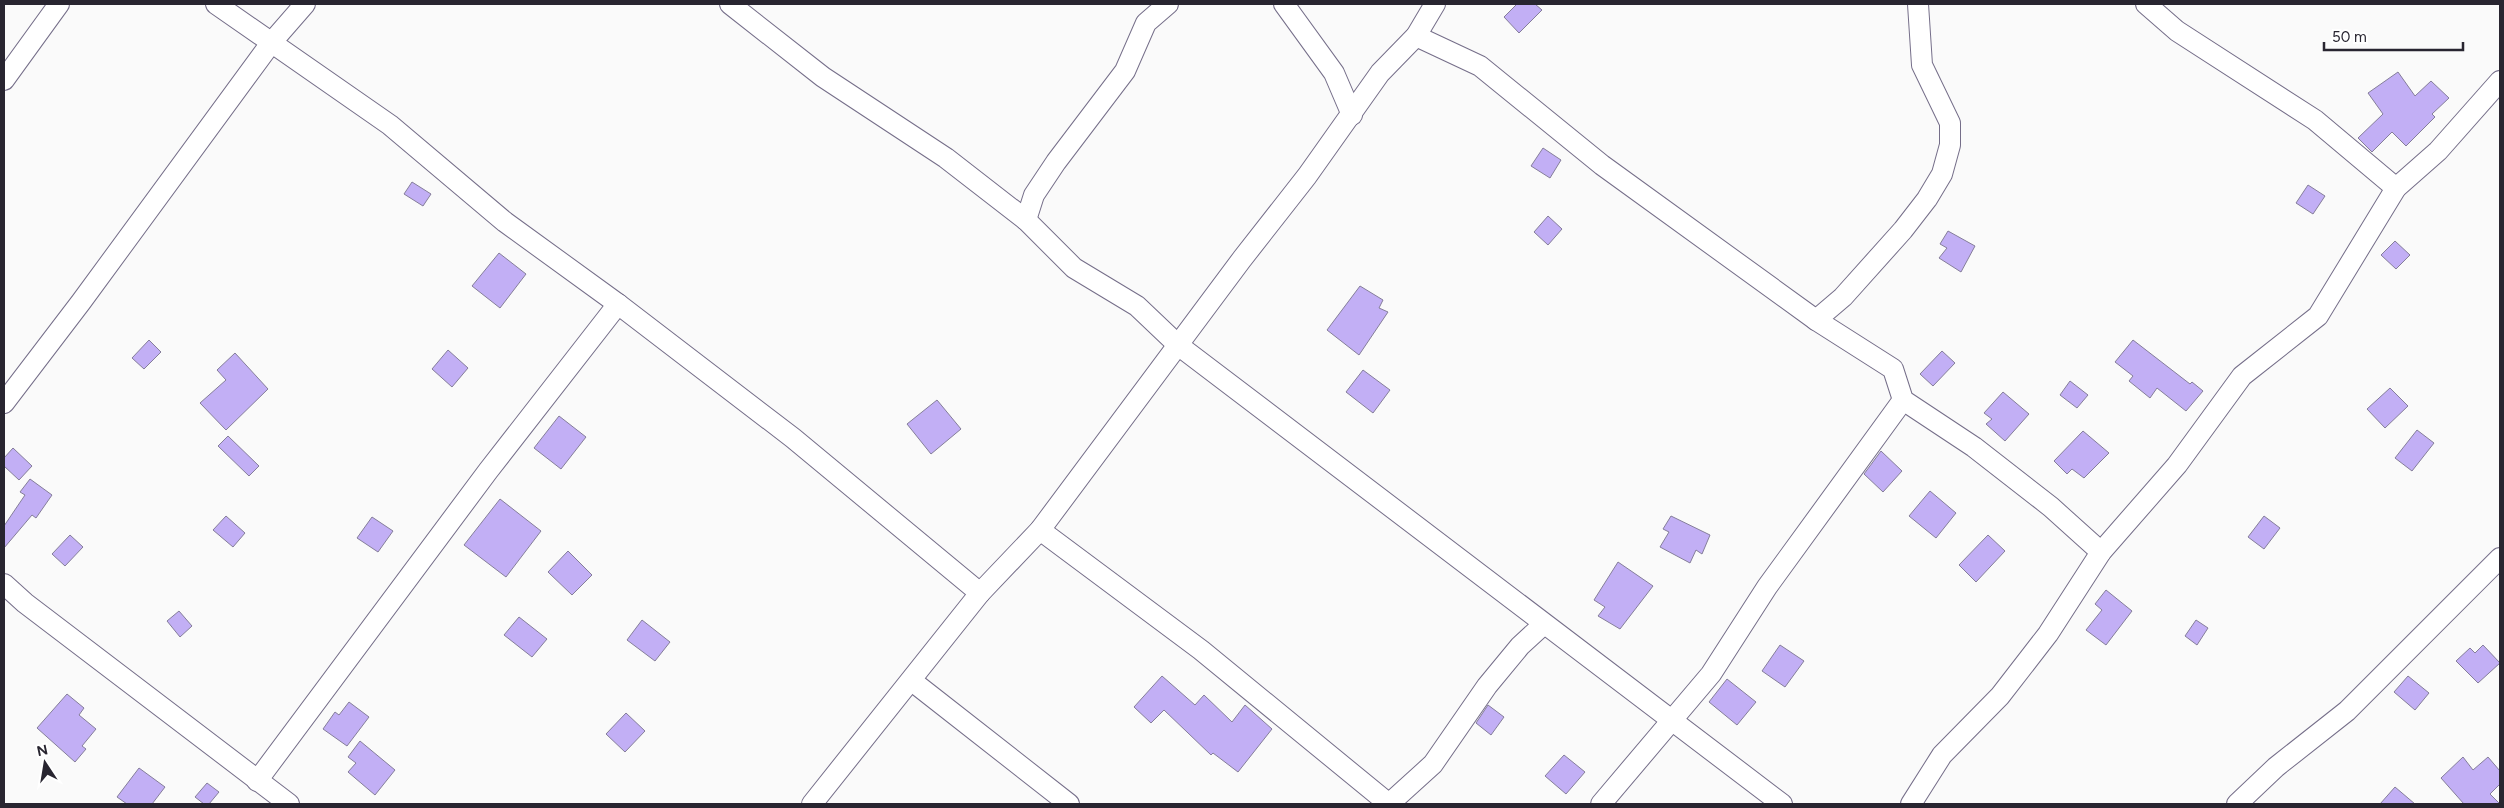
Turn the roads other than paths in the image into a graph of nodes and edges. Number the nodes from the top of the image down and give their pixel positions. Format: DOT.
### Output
graph roads {
  1 [pos="59,4"];
  2 [pos="216,4"];
  3 [pos="305,4"];
  4 [pos="730,4"];
  5 [pos="1168,4"];
  6 [pos="1284,4"];
  7 [pos="1435,4"];
  8 [pos="1918,4"];
  9 [pos="2146,4"];
  10 [pos="1416,36"];
  11 [pos="271,43"];
  12 [pos="4,80"];
  13 [pos="2500,81"];
  14 [pos="1352,115"];
  15 [pos="2396,188"];
  16 [pos="1026,220"];
  17 [pos="618,304"];
  18 [pos="1816,320"];
  19 [pos="1178,344"];
  20 [pos="1903,400"];
  21 [pos="4,403"];
  22 [pos="1040,530"];
  23 [pos="2101,552"];
  24 [pos="2500,558"];
  25 [pos="4,584"];
  26 [pos="980,593"];
  27 [pos="1544,624"];
  28 [pos="912,681"];
  29 [pos="1672,722"];
  30 [pos="257,781"];
  31 [pos="289,804"];
  32 [pos="812,804"];
  33 [pos="1069,804"];
  34 [pos="1389,804"];
  35 [pos="1601,804"];
  36 [pos="1782,804"];
  37 [pos="1911,804"];
  38 [pos="2237,804"];
  1 -- 12 [label="street"];
  2 -- 11 [label="street"];
  3 -- 11 [label="street"];
  4 -- 16 [label="street"];
  5 -- 16 [label="street"];
  6 -- 14 [label="street"];
  7 -- 10 [label="street"];
  8 -- 18 [label="street"];
  9 -- 15 [label="street"];
  10 -- 14 [label="street"];
  10 -- 18 [label="street"];
  11 -- 17 [label="street"];
  11 -- 21 [label="street"];
  13 -- 15 [label="street"];
  14 -- 19 [label="street"];
  15 -- 23 [label="street"];
  16 -- 19 [label="street"];
  17 -- 26 [label="street"];
  17 -- 30 [label="street"];
  18 -- 20 [label="street"];
  19 -- 22 [label="street"];
  19 -- 27 [label="street"];
  20 -- 23 [label="street"];
  20 -- 29 [label="street"];
  22 -- 26 [label="street"];
  22 -- 34 [label="street"];
  23 -- 37 [label="street"];
  24 -- 38 [label="street"];
  25 -- 30 [label="street"];
  26 -- 28 [label="street"];
  27 -- 29 [label="street"];
  27 -- 34 [label="street"];
  28 -- 32 [label="street"];
  28 -- 33 [label="street"];
  29 -- 35 [label="street"];
  29 -- 36 [label="street"];
  30 -- 31 [label="street"];
}
